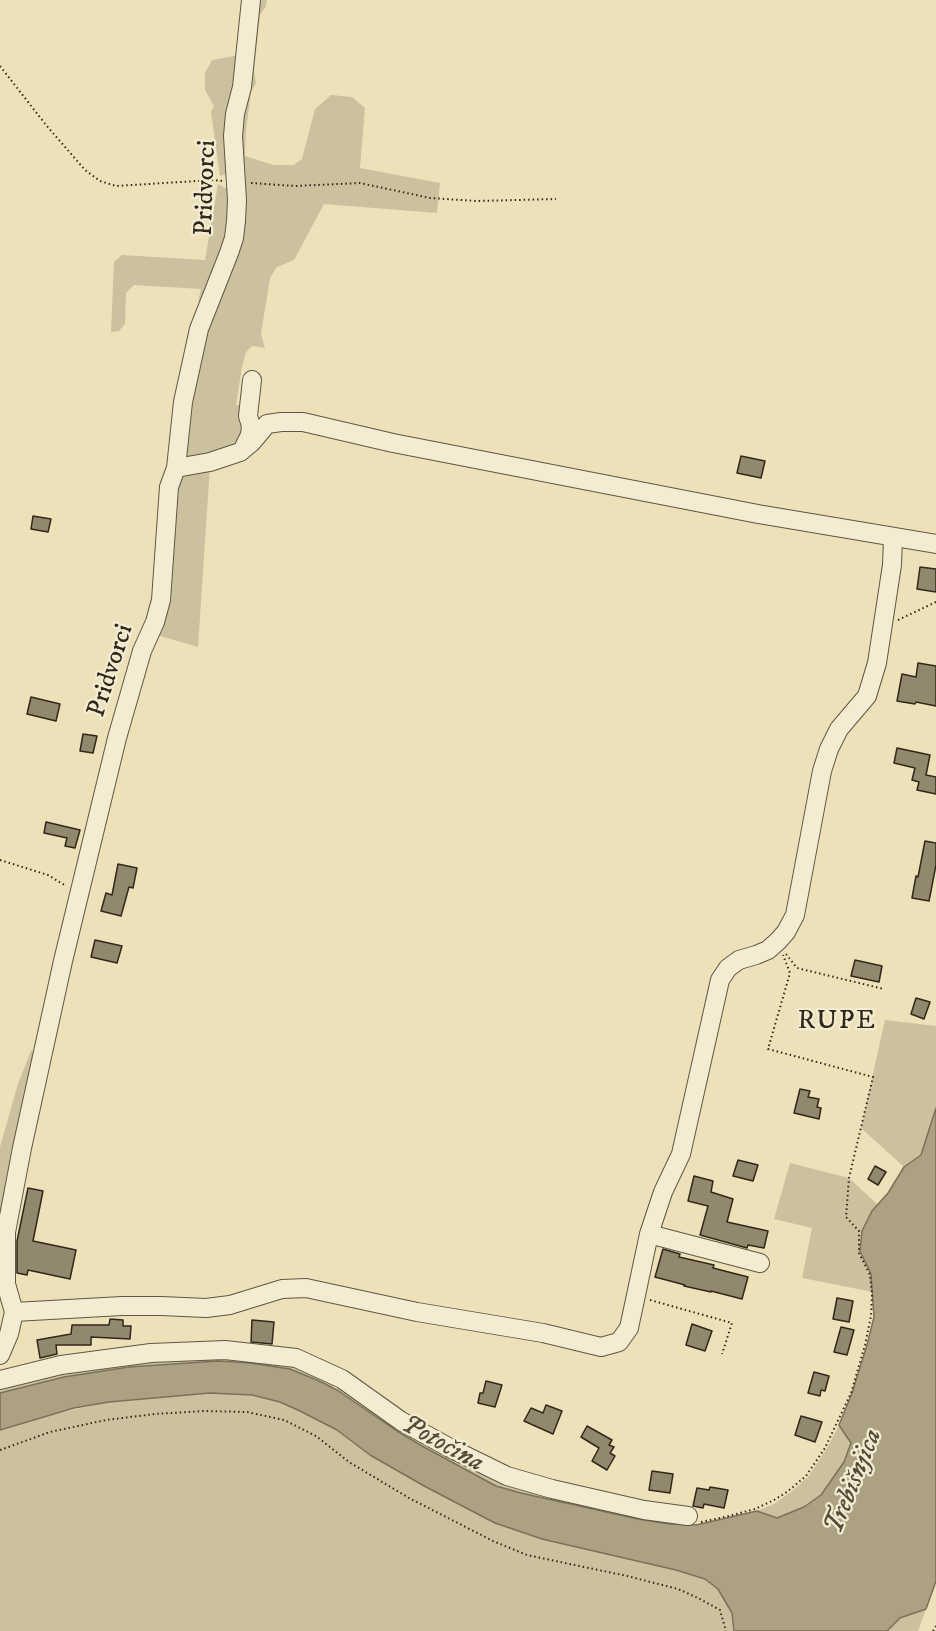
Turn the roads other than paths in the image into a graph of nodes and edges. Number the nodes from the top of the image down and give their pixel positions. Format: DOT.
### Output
graph roads {
  1 [pos="251,0"];
  2 [pos="252,380"];
  3 [pos="240,452"];
  4 [pos="176,468"];
  5 [pos="893,538"];
  6 [pos="936,544"];
  7 [pos="649,1234"];
  8 [pos="760,1263"];
  9 [pos="14,1312"];
  10 [pos="0,1355"];
  11 [pos="0,1380"];
  12 [pos="688,1516"];
  1 -- 4 [label="street, Pridvorci"];
  2 -- 3 [label="street"];
  3 -- 4 [label="street"];
  3 -- 5 [label="street"];
  4 -- 9 [label="street, Pridvorci"];
  5 -- 6 [label="street"];
  5 -- 7 [label="street"];
  7 -- 8 [label="street"];
  7 -- 9 [label="street"];
  9 -- 10 [label="street"];
  11 -- 12 [label="street"];
}
